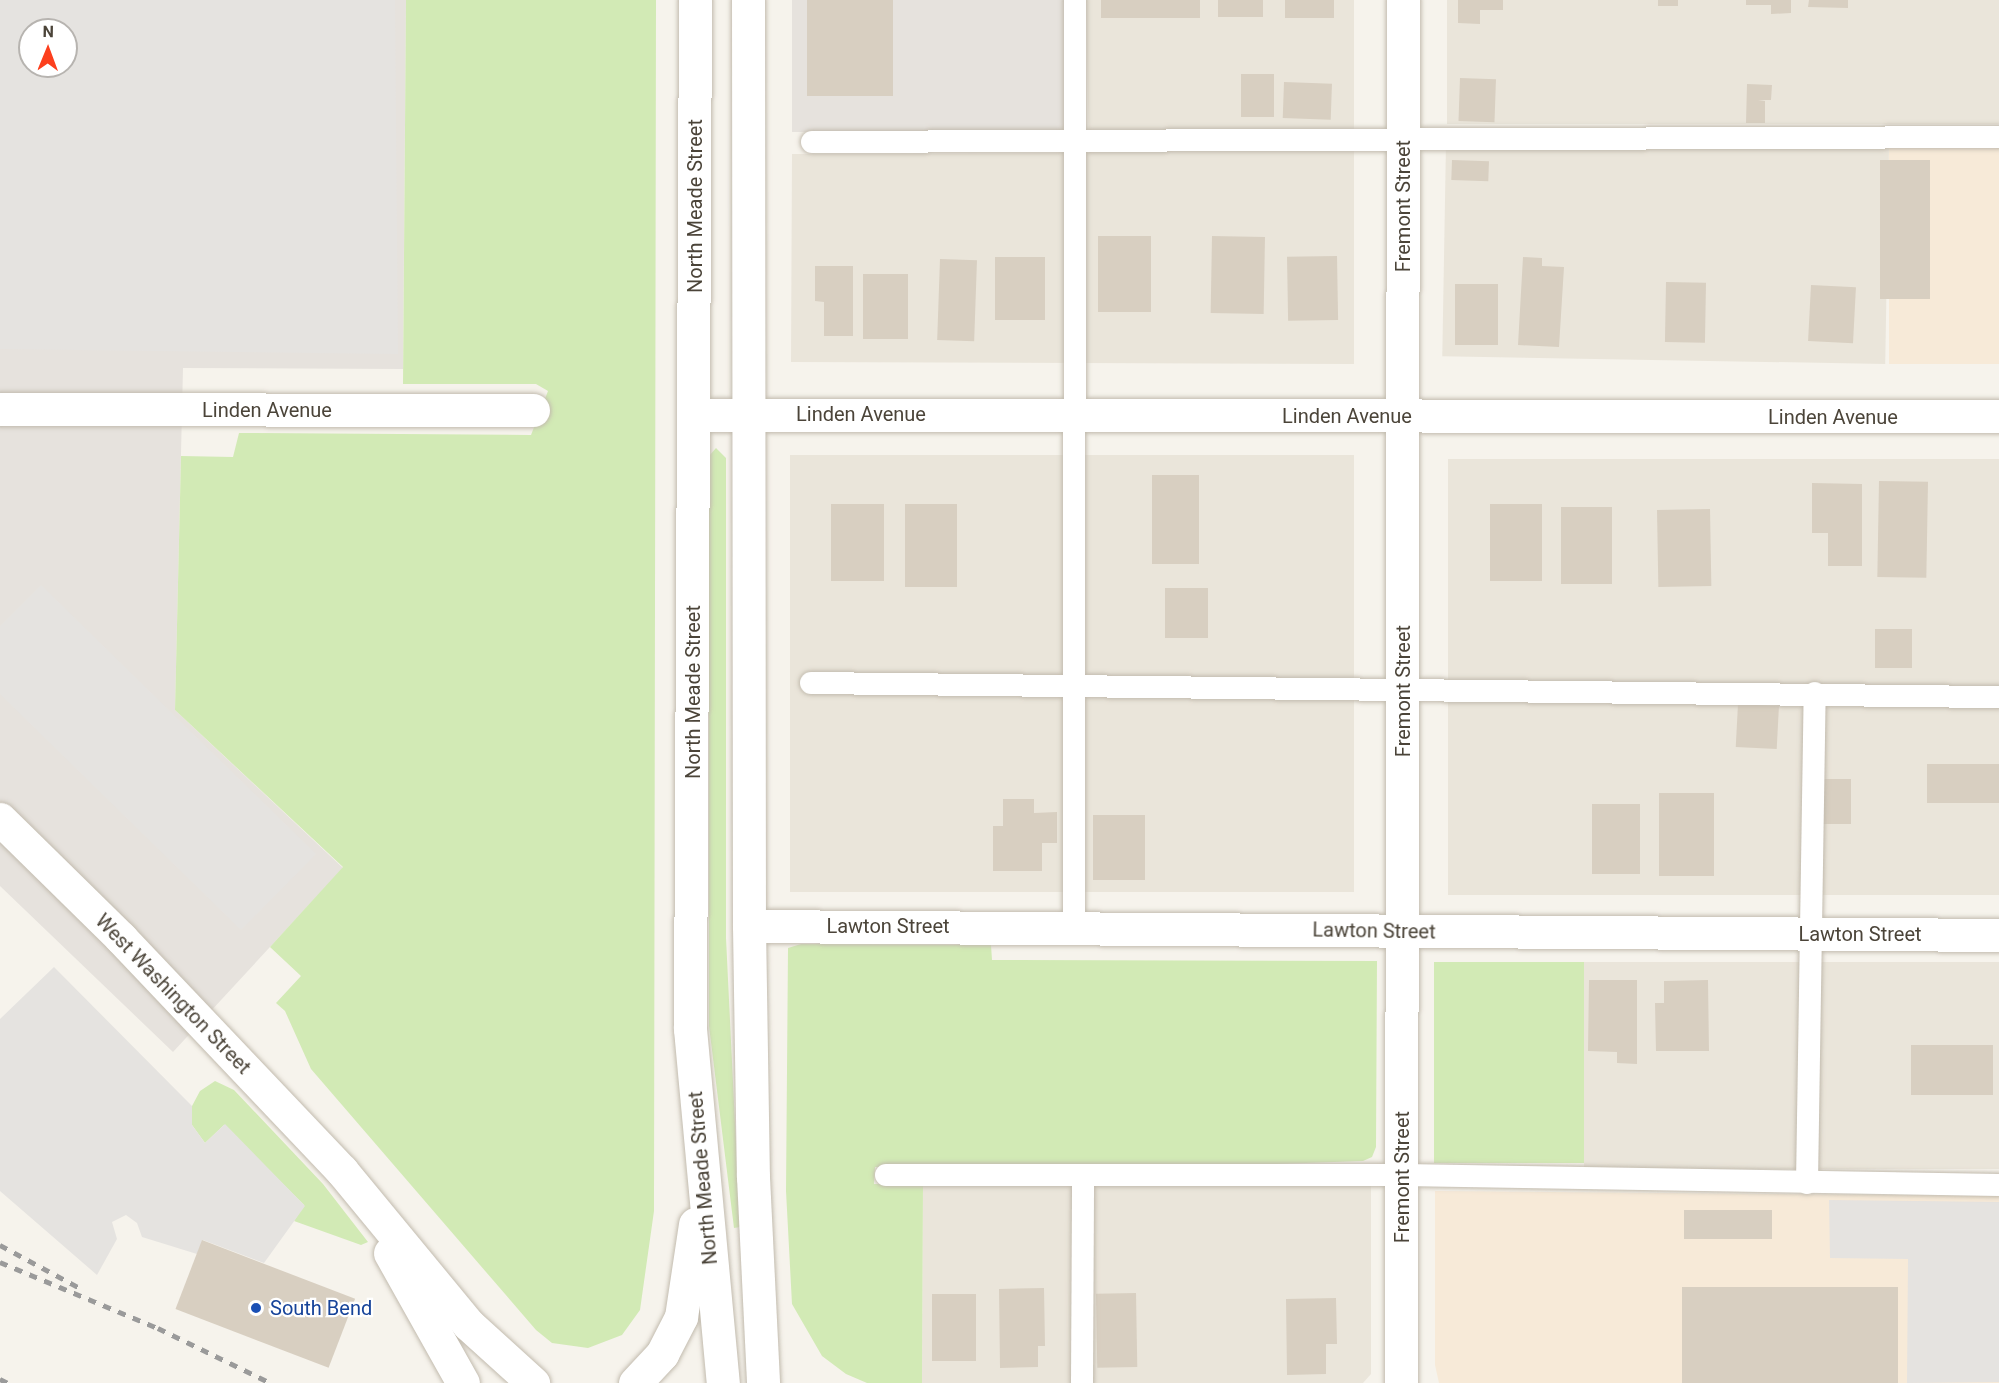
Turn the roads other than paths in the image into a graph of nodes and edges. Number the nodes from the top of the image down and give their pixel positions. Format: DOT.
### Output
graph roads {
  1 [pos="695,0"];
  2 [pos="748,0"];
  3 [pos="1075,0"];
  4 [pos="1403,0"];
  5 [pos="1999,137"];
  6 [pos="1077,141"];
  7 [pos="1404,141"];
  8 [pos="812,142"];
  9 [pos="0,409"];
  10 [pos="533,410"];
  11 [pos="748,414"];
  12 [pos="1073,414"];
  13 [pos="695,415"];
  14 [pos="1999,416"];
  15 [pos="1402,417"];
  16 [pos="811,683"];
  17 [pos="1074,685"];
  18 [pos="1404,690"];
  19 [pos="1815,693"];
  20 [pos="1999,696"];
  21 [pos="0,819"];
  22 [pos="749,926"];
  23 [pos="1074,926"];
  24 [pos="1402,932"];
  25 [pos="1811,934"];
  26 [pos="1999,934"];
  27 [pos="342,1171"];
  28 [pos="702,1175"];
  29 [pos="886,1175"];
  30 [pos="1403,1175"];
  31 [pos="1083,1176"];
  32 [pos="1807,1183"];
  33 [pos="1999,1185"];
  34 [pos="463,1383"];
  35 [pos="533,1383"];
  36 [pos="635,1383"];
  37 [pos="723,1383"];
  38 [pos="763,1383"];
  39 [pos="1082,1383"];
  40 [pos="1401,1383"];
  1 -- 13 [label="street, North Meade Street"];
  2 -- 11 [label="street"];
  3 -- 6 [label="lane"];
  4 -- 7 [label="street, Fremont Street"];
  5 -- 7 [label="lane"];
  6 -- 7 [label="lane"];
  6 -- 8 [label="lane"];
  6 -- 12 [label="lane"];
  7 -- 15 [label="street, Fremont Street"];
  9 -- 10 [label="street, Linden Avenue"];
  11 -- 12 [label="street, Linden Avenue"];
  11 -- 13 [label="street, Linden Avenue"];
  11 -- 22 [label="street"];
  12 -- 15 [label="street, Linden Avenue"];
  12 -- 17 [label="lane"];
  13 -- 28 [label="street, North Meade Street"];
  14 -- 15 [label="street, Linden Avenue"];
  15 -- 18 [label="street, Fremont Street"];
  16 -- 17 [label="lane"];
  17 -- 18 [label="lane"];
  17 -- 23 [label="lane"];
  18 -- 19 [label="lane"];
  18 -- 24 [label="street, Fremont Street"];
  19 -- 20 [label="lane"];
  19 -- 25 [label="lane"];
  21 -- 27 [label="street, West Washington Street"];
  22 -- 23 [label="street, Lawton Street"];
  22 -- 38 [label="street"];
  23 -- 24 [label="street, Lawton Street"];
  24 -- 25 [label="street, Lawton Street"];
  24 -- 30 [label="street, Fremont Street"];
  25 -- 26 [label="street, Lawton Street"];
  25 -- 32 [label="lane"];
  27 -- 34 [label="street, West Washington Street"];
  27 -- 35 [label="street, West Washington Street"];
  28 -- 36 [label="street"];
  28 -- 37 [label="street, North Meade Street"];
  29 -- 31 [label="lane"];
  30 -- 31 [label="lane"];
  30 -- 32 [label="lane"];
  30 -- 40 [label="street, Fremont Street"];
  31 -- 39 [label="lane"];
  32 -- 33 [label="lane"];
}
